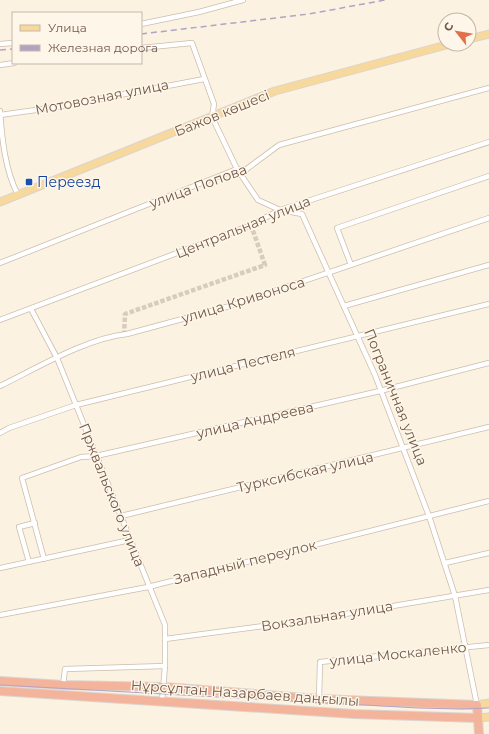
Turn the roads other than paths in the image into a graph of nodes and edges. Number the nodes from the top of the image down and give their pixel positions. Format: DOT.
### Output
graph roads {
  1 [pos="243,0"];
  2 [pos="142,24"];
  3 [pos="489,34"];
  4 [pos="477,37"];
  5 [pos="12,42"];
  6 [pos="0,44"];
  7 [pos="437,47"];
  8 [pos="142,48"];
  9 [pos="12,63"];
  10 [pos="0,65"];
  11 [pos="204,79"];
  12 [pos="489,88"];
  13 [pos="0,112"];
  14 [pos="0,115"];
  15 [pos="212,117"];
  16 [pos="489,142"];
  17 [pos="237,169"];
  18 [pos="489,176"];
  19 [pos="18,195"];
  20 [pos="0,202"];
  21 [pos="280,210"];
  22 [pos="489,218"];
  23 [pos="0,263"];
  24 [pos="351,265"];
  25 [pos="489,265"];
  26 [pos="328,274"];
  27 [pos="489,304"];
  28 [pos="344,306"];
  29 [pos="31,309"];
  30 [pos="0,320"];
  31 [pos="357,337"];
  32 [pos="57,358"];
  33 [pos="489,363"];
  34 [pos="0,386"];
  35 [pos="380,391"];
  36 [pos="76,405"];
  37 [pos="489,427"];
  38 [pos="0,433"];
  39 [pos="404,448"];
  40 [pos="96,456"];
  41 [pos="489,501"];
  42 [pos="121,516"];
  43 [pos="429,516"];
  44 [pos="35,523"];
  45 [pos="130,540"];
  46 [pos="489,553"];
  47 [pos="44,559"];
  48 [pos="29,562"];
  49 [pos="444,563"];
  50 [pos="0,568"];
  51 [pos="148,587"];
  52 [pos="489,590"];
  53 [pos="455,596"];
  54 [pos="0,615"];
  55 [pos="165,639"];
  56 [pos="489,645"];
  57 [pos="466,648"];
  58 [pos="165,666"];
  59 [pos="0,681"];
  60 [pos="63,685"];
  61 [pos="164,687"];
  62 [pos="0,691"];
  63 [pos="319,699"];
  64 [pos="162,701"];
  65 [pos="489,704"];
  66 [pos="477,705"];
  67 [pos="489,717"];
  68 [pos="478,718"];
  69 [pos="479,734"];
  1 -- 2 [label="street"];
  3 -- 4 [label="main road"];
  5 -- 6 [label="street"];
  7 -- 15 [label="main road, Бажов көшесі"];
  8 -- 11 [label="street"];
  9 -- 10 [label="street"];
  11 -- 14 [label="street, Мотовозная улица"];
  11 -- 15 [label="street"];
  12 -- 17 [label="street, улица Попова"];
  13 -- 14 [label="street"];
  14 -- 19 [label="street"];
  15 -- 17 [label="street, Пограничная улица"];
  15 -- 19 [label="main road, Бажов көшесі"];
  16 -- 21 [label="street, Центральная улица"];
  17 -- 21 [label="street, Пограничная улица"];
  17 -- 23 [label="street, улица Попова"];
  18 -- 24 [label="street"];
  19 -- 20 [label="main road, Бажов көшесі"];
  21 -- 26 [label="street, Пограничная улица"];
  21 -- 29 [label="street, Центральная улица"];
  22 -- 24 [label="street, улица Кривоноса"];
  24 -- 26 [label="street, улица Кривоноса"];
  25 -- 28 [label="street"];
  26 -- 28 [label="street, Пограничная улица"];
  26 -- 32 [label="street, улица Кривоноса"];
  27 -- 31 [label="street, улица Пестеля"];
  28 -- 31 [label="street, Пограничная улица"];
  29 -- 30 [label="street, Центральная улица"];
  29 -- 32 [label="street, Пржвальского улица"];
  31 -- 35 [label="street, Пограничная улица"];
  31 -- 36 [label="street, улица Пестеля"];
  32 -- 34 [label="street, улица Кривоноса"];
  32 -- 36 [label="street, Пржвальского улица"];
  33 -- 35 [label="street, улица Андреева"];
  35 -- 39 [label="street, Пограничная улица"];
  35 -- 40 [label="street, улица Андреева"];
  36 -- 38 [label="street, улица Пестеля"];
  36 -- 40 [label="street, Пржвальского улица"];
  37 -- 39 [label="street, Турксибская улица"];
  39 -- 42 [label="street, Турксибская улица"];
  39 -- 43 [label="street, Пограничная улица"];
  40 -- 42 [label="street, Пржвальского улица"];
  40 -- 44 [label="street, улица Андреева"];
  41 -- 43 [label="street, Западный переулок"];
  42 -- 45 [label="street, Пржвальского улица"];
  43 -- 49 [label="street, Пограничная улица"];
  43 -- 51 [label="street, Западный переулок"];
  44 -- 47 [label="street"];
  44 -- 48 [label="street"];
  45 -- 47 [label="street"];
  45 -- 51 [label="street, Пржвальского улица"];
  46 -- 49 [label="street"];
  47 -- 48 [label="street"];
  48 -- 50 [label="street"];
  49 -- 53 [label="street, Пограничная улица"];
  51 -- 54 [label="street, Западный переулок"];
  51 -- 55 [label="street, Пржвальского улица"];
  52 -- 53 [label="street, Вокзальная улица"];
  53 -- 55 [label="street, Вокзальная улица"];
  53 -- 57 [label="street, Пограничная улица"];
  55 -- 58 [label="street, Пржвальского улица"];
  56 -- 57 [label="street, улица Москаленко"];
  57 -- 63 [label="street, улица Москаленко"];
  57 -- 66 [label="street, Пограничная улица"];
  58 -- 60 [label="street"];
  58 -- 61 [label="street, Пржвальского улица"];
  59 -- 60 [label="highway, Нұрсұлтан Назарбаев даңғылы"];
  60 -- 61 [label="highway, Нұрсұлтан Назарбаев даңғылы"];
  61 -- 63 [label="highway, Нұрсұлтан Назарбаев даңғылы"];
  61 -- 64 [label="street, Пржвальского улица"];
  62 -- 64 [label="highway, Нұрсұлтан Назарбаев даңғылы"];
  63 -- 66 [label="highway, Нұрсұлтан Назарбаев даңғылы"];
  64 -- 68 [label="highway, Нұрсұлтан Назарбаев даңғылы"];
  65 -- 66 [label="main road, Нұрсұлтан Назарбаев даңғылы"];
  66 -- 68 [label="highway, Пограничная улица"];
  67 -- 68 [label="main road, Нұрсұлтан Назарбаев даңғылы"];
  68 -- 69 [label="highway, Пограничная улица"];
}
